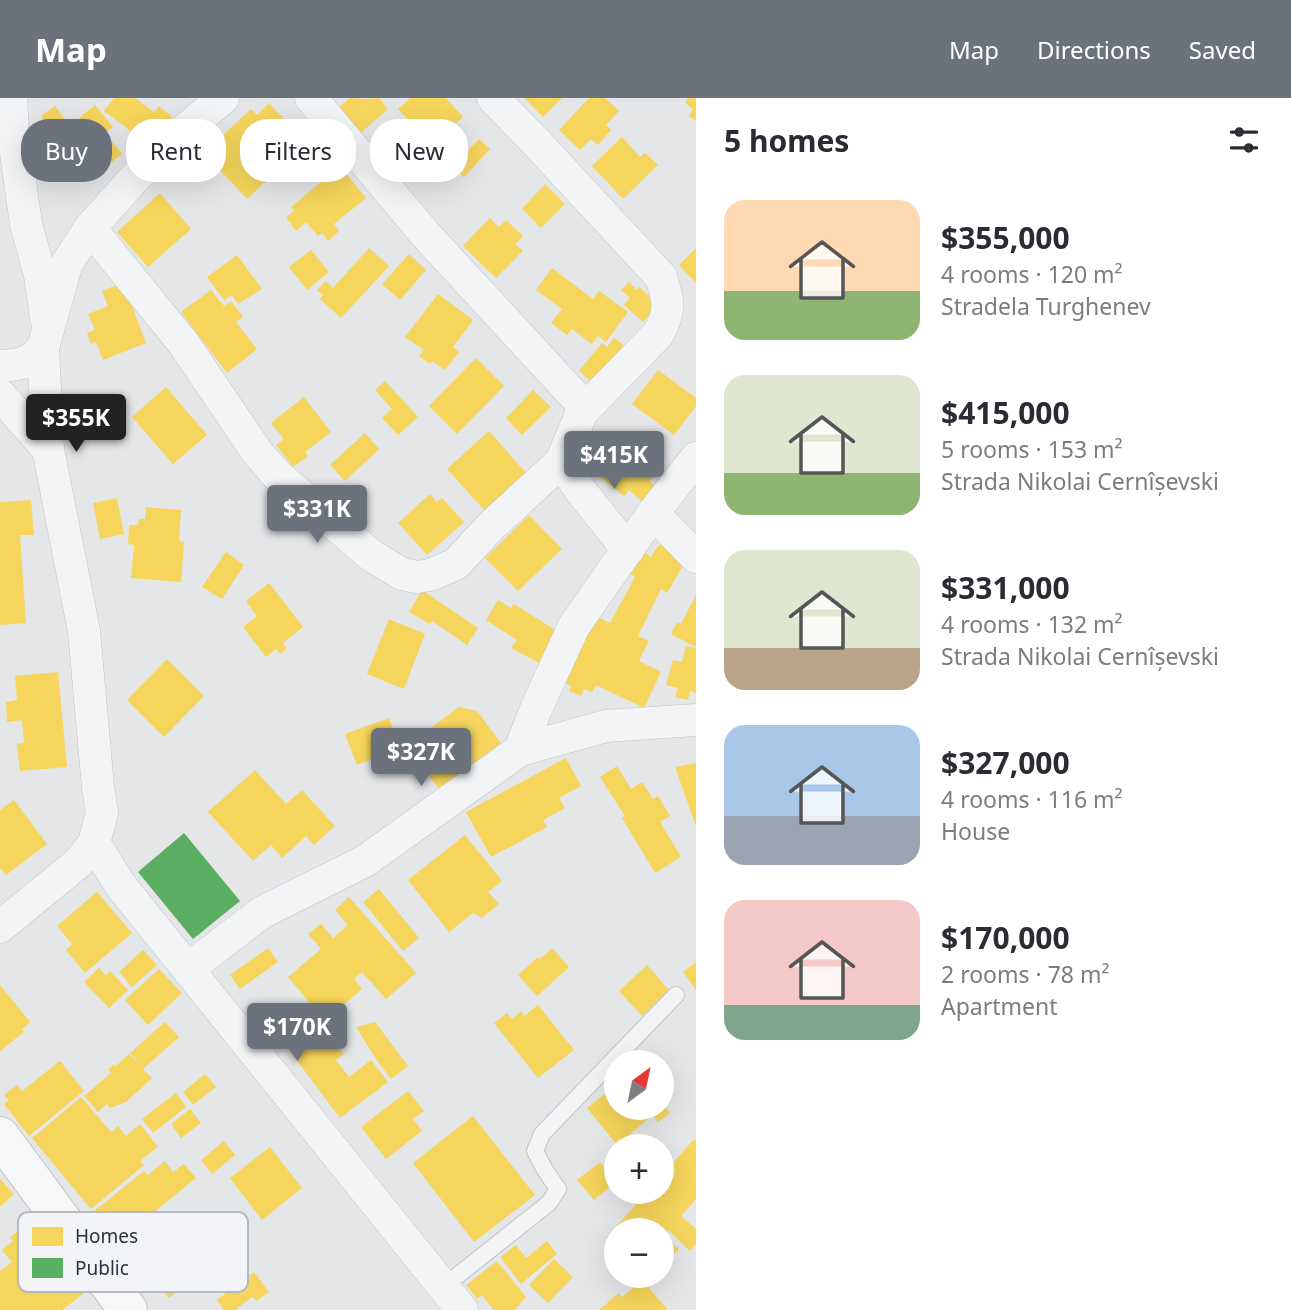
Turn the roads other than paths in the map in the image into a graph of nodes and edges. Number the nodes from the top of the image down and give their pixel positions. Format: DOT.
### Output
graph roads {
  1 [pos="11,98"];
  2 [pos="223,98"];
  3 [pos="311,98"];
  4 [pos="493,98"];
  5 [pos="90,228"];
  6 [pos="46,339"];
  7 [pos="0,366"];
  8 [pos="0,395"];
  9 [pos="582,412"];
  10 [pos="48,449"];
  11 [pos="696,458"];
  12 [pos="561,462"];
  13 [pos="653,513"];
  14 [pos="628,550"];
  15 [pos="696,557"];
  16 [pos="696,720"];
  17 [pos="520,750"];
  18 [pos="94,843"];
  19 [pos="0,927"];
  20 [pos="188,969"];
  21 [pos="676,995"];
  22 [pos="0,1136"];
  23 [pos="56,1212"];
  24 [pos="115,1292"];
  25 [pos="452,1299"];
  26 [pos="128,1310"];
  1 -- 6 [label="street"];
  2 -- 5 [label="street"];
  3 -- 9 [label="street"];
  4 -- 9 [label="street"];
  5 -- 6 [label="street"];
  5 -- 12 [label="street"];
  6 -- 7 [label="street"];
  6 -- 10 [label="street"];
  8 -- 10 [label="street"];
  9 -- 12 [label="street"];
  10 -- 18 [label="street"];
  11 -- 13 [label="street"];
  12 -- 14 [label="street"];
  13 -- 14 [label="street"];
  13 -- 15 [label="street"];
  14 -- 17 [label="street"];
  16 -- 17 [label="street"];
  17 -- 20 [label="street"];
  18 -- 19 [label="street"];
  18 -- 20 [label="street"];
  20 -- 25 [label="street"];
  21 -- 25 [label="lane"];
  22 -- 23 [label="main road"];
  24 -- 26 [label="main road"];
}
